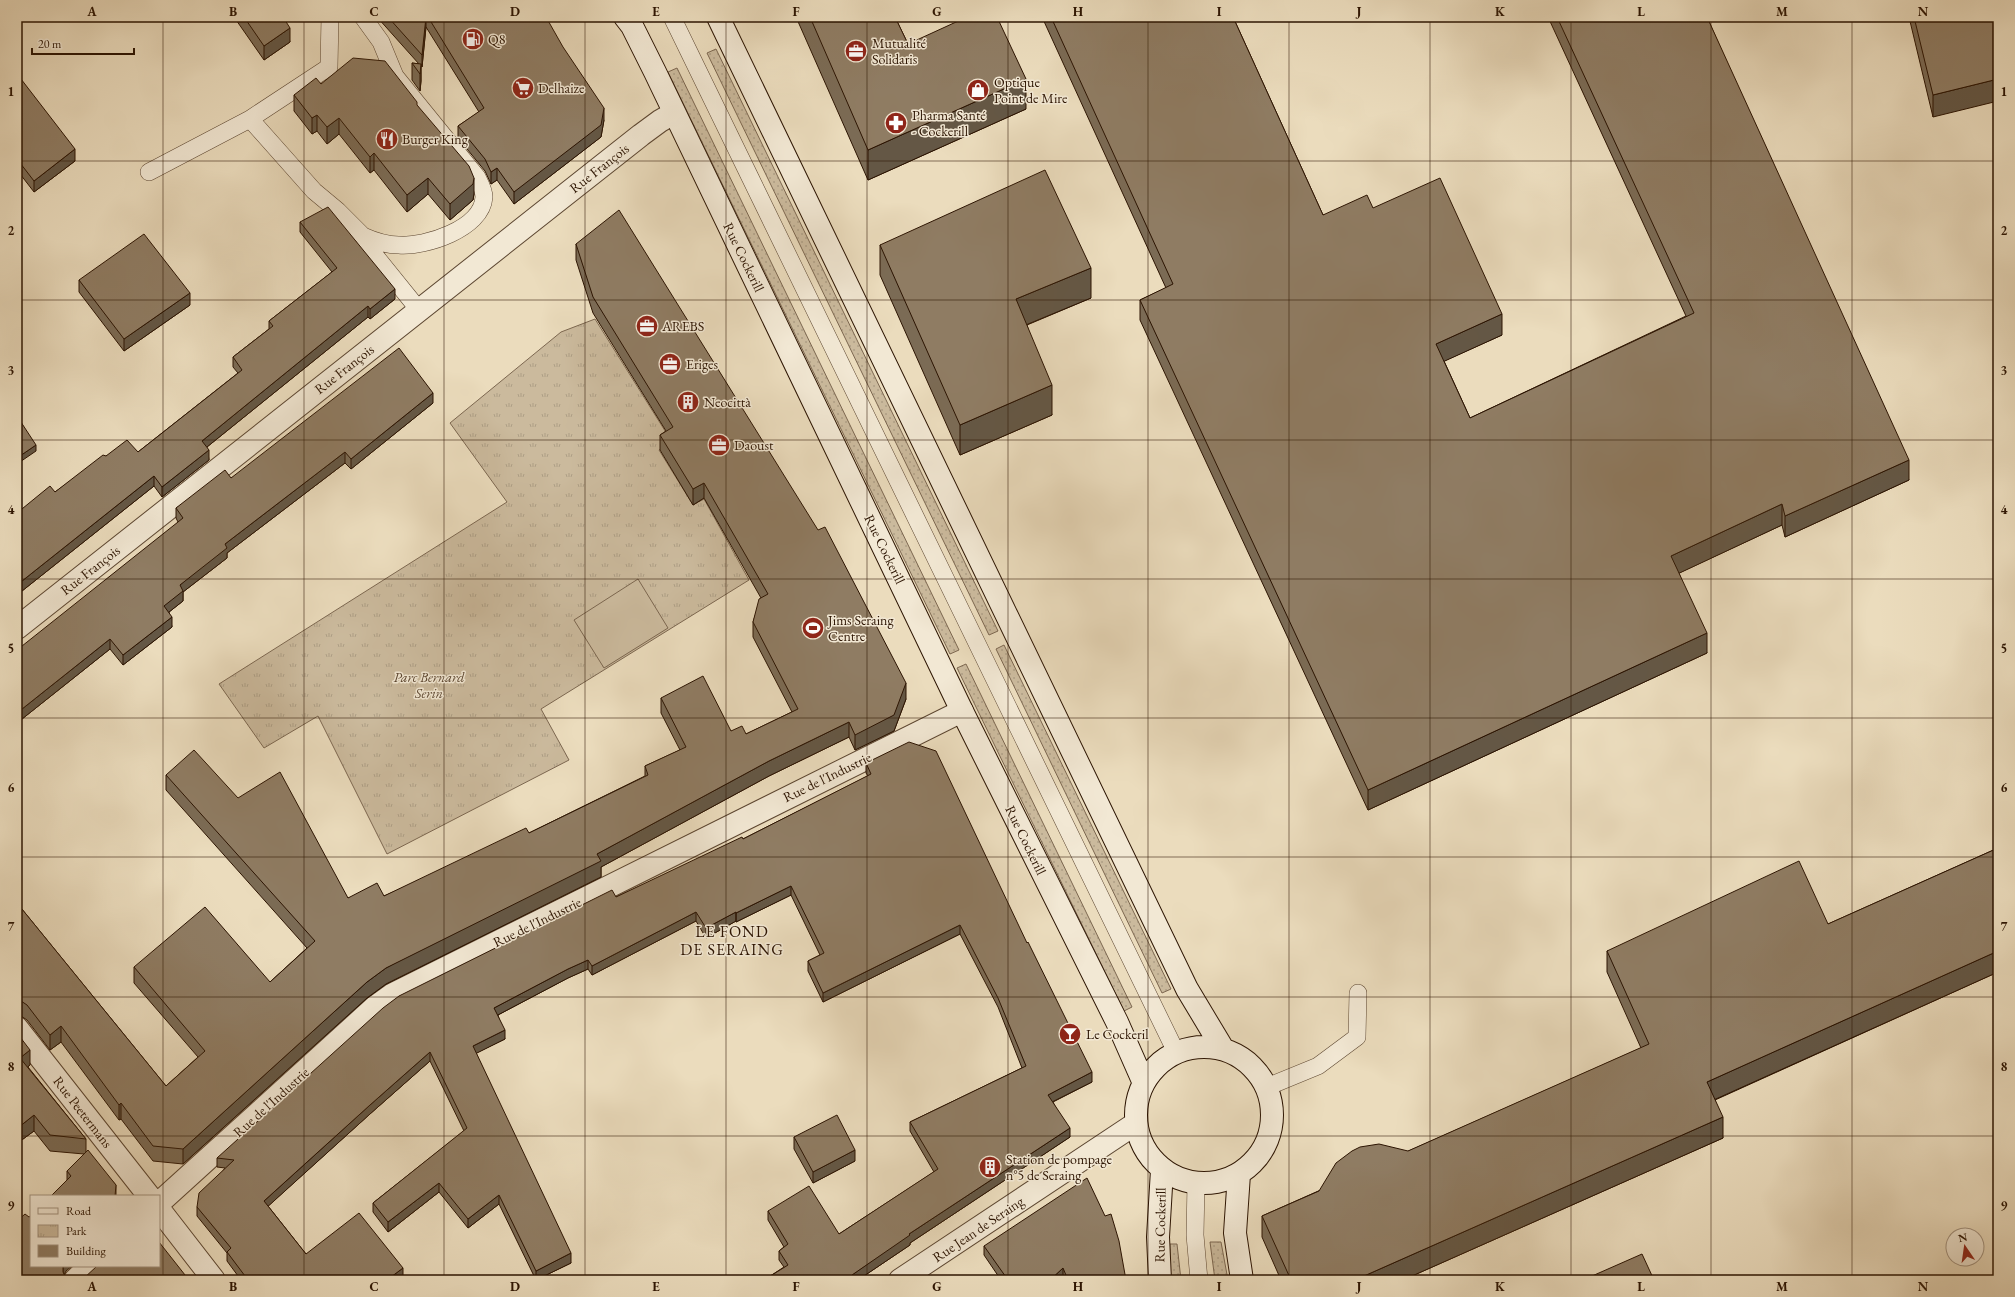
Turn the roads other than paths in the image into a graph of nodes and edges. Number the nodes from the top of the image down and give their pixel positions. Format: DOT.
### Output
graph roads {
  1 [pos="330,17"];
  2 [pos="363,17"];
  3 [pos="625,17"];
  4 [pos="672,17"];
  5 [pos="718,17"];
  6 [pos="674,113"];
  7 [pos="250,119"];
  8 [pos="149,172"];
  9 [pos="363,236"];
  10 [pos="419,310"];
  11 [pos="17,628"];
  12 [pos="962,710"];
  13 [pos="1358,993"];
  14 [pos="17,1028"];
  15 [pos="1223,1049"];
  16 [pos="1176,1052"];
  17 [pos="1143,1081"];
  18 [pos="1267,1087"];
  19 [pos="1135,1124"];
  20 [pos="1162,1170"];
  21 [pos="1240,1174"];
  22 [pos="1196,1184"];
  23 [pos="148,1195"];
  24 [pos="160,1202"];
  25 [pos="160,1210"];
  26 [pos="89,1267"];
  27 [pos="75,1280"];
  28 [pos="214,1280"];
  29 [pos="900,1280"];
  30 [pos="1160,1280"];
  31 [pos="1199,1280"];
  32 [pos="1242,1280"];
  1 -- 7 [label="lane"];
  2 -- 9 [label="lane"];
  3 -- 6 [label="main road, Rue Cockerill"];
  4 -- 16 [label="lane"];
  5 -- 15 [label="main road"];
  6 -- 10 [label="main road, Rue François"];
  6 -- 12 [label="main road, Rue Cockerill"];
  7 -- 8 [label="lane"];
  7 -- 9 [label="lane"];
  9 -- 10 [label="lane"];
  10 -- 11 [label="main road, Rue François"];
  12 -- 17 [label="main road, Rue Cockerill"];
  12 -- 24 [label="main road, Rue de l'Industrie"];
  13 -- 18 [label="lane"];
  14 -- 23 [label="main road, Rue Peetermans"];
  15 -- 16 [label="main road"];
  15 -- 18 [label="main road"];
  16 -- 17 [label="main road"];
  17 -- 19 [label="main road"];
  18 -- 21 [label="main road"];
  19 -- 20 [label="main road"];
  19 -- 29 [label="main road, Rue Jean de Seraing"];
  20 -- 22 [label="main road"];
  20 -- 30 [label="main road, Rue Cockerill"];
  21 -- 22 [label="main road"];
  21 -- 32 [label="main road"];
  22 -- 31 [label="lane"];
  25 -- 28 [label="main road"];
  26 -- 27 [label="main road"];
}
